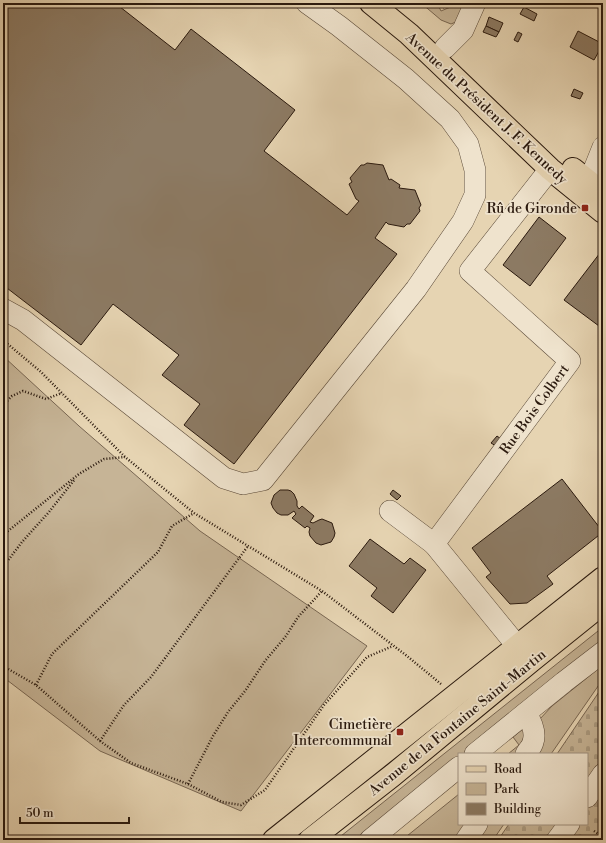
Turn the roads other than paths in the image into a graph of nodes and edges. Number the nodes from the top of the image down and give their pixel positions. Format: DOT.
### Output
graph roads {
  1 [pos="307,3"];
  2 [pos="371,3"];
  3 [pos="395,3"];
  4 [pos="475,3"];
  5 [pos="445,48"];
  6 [pos="603,148"];
  7 [pos="550,169"];
  8 [pos="596,187"];
  9 [pos="603,212"];
  10 [pos="3,310"];
  11 [pos="390,511"];
  12 [pos="434,544"];
  13 [pos="603,578"];
  14 [pos="603,603"];
  15 [pos="603,652"];
  16 [pos="524,654"];
  17 [pos="462,704"];
  18 [pos="526,713"];
  19 [pos="476,753"];
  20 [pos="527,753"];
  21 [pos="458,768"];
  22 [pos="603,774"];
  23 [pos="588,796"];
  24 [pos="476,825"];
  25 [pos="567,825"];
  26 [pos="274,840"];
  27 [pos="310,840"];
  28 [pos="370,840"];
  29 [pos="466,840"];
  30 [pos="557,840"];
  1 -- 10 [label="street"];
  2 -- 7 [label="main road, Avenue du Président J. F. Kennedy"];
  3 -- 5 [label="main road, Avenue du Président J. F. Kennedy"];
  4 -- 5 [label="street"];
  5 -- 8 [label="main road, Avenue du Président J. F. Kennedy"];
  6 -- 8 [label="street"];
  7 -- 9 [label="main road, Avenue du Président J. F. Kennedy"];
  7 -- 12 [label="street, Rue Bois Colbert"];
  11 -- 12 [label="street"];
  12 -- 16 [label="street"];
  13 -- 16 [label="main road, Avenue de la Fontaine Saint-Martin"];
  14 -- 16 [label="main road, Avenue de la Fontaine Saint-Martin"];
  15 -- 18 [label="street"];
  16 -- 17 [label="main road, Avenue de la Fontaine Saint-Martin"];
  17 -- 26 [label="main road, Avenue de la Fontaine Saint-Martin"];
  17 -- 27 [label="main road, Avenue de la Fontaine Saint-Martin"];
  18 -- 19 [label="street"];
  18 -- 20 [label="street"];
  21 -- 28 [label="street"];
  22 -- 23 [label="street"];
  24 -- 29 [label="street"];
  25 -- 30 [label="street"];
}
